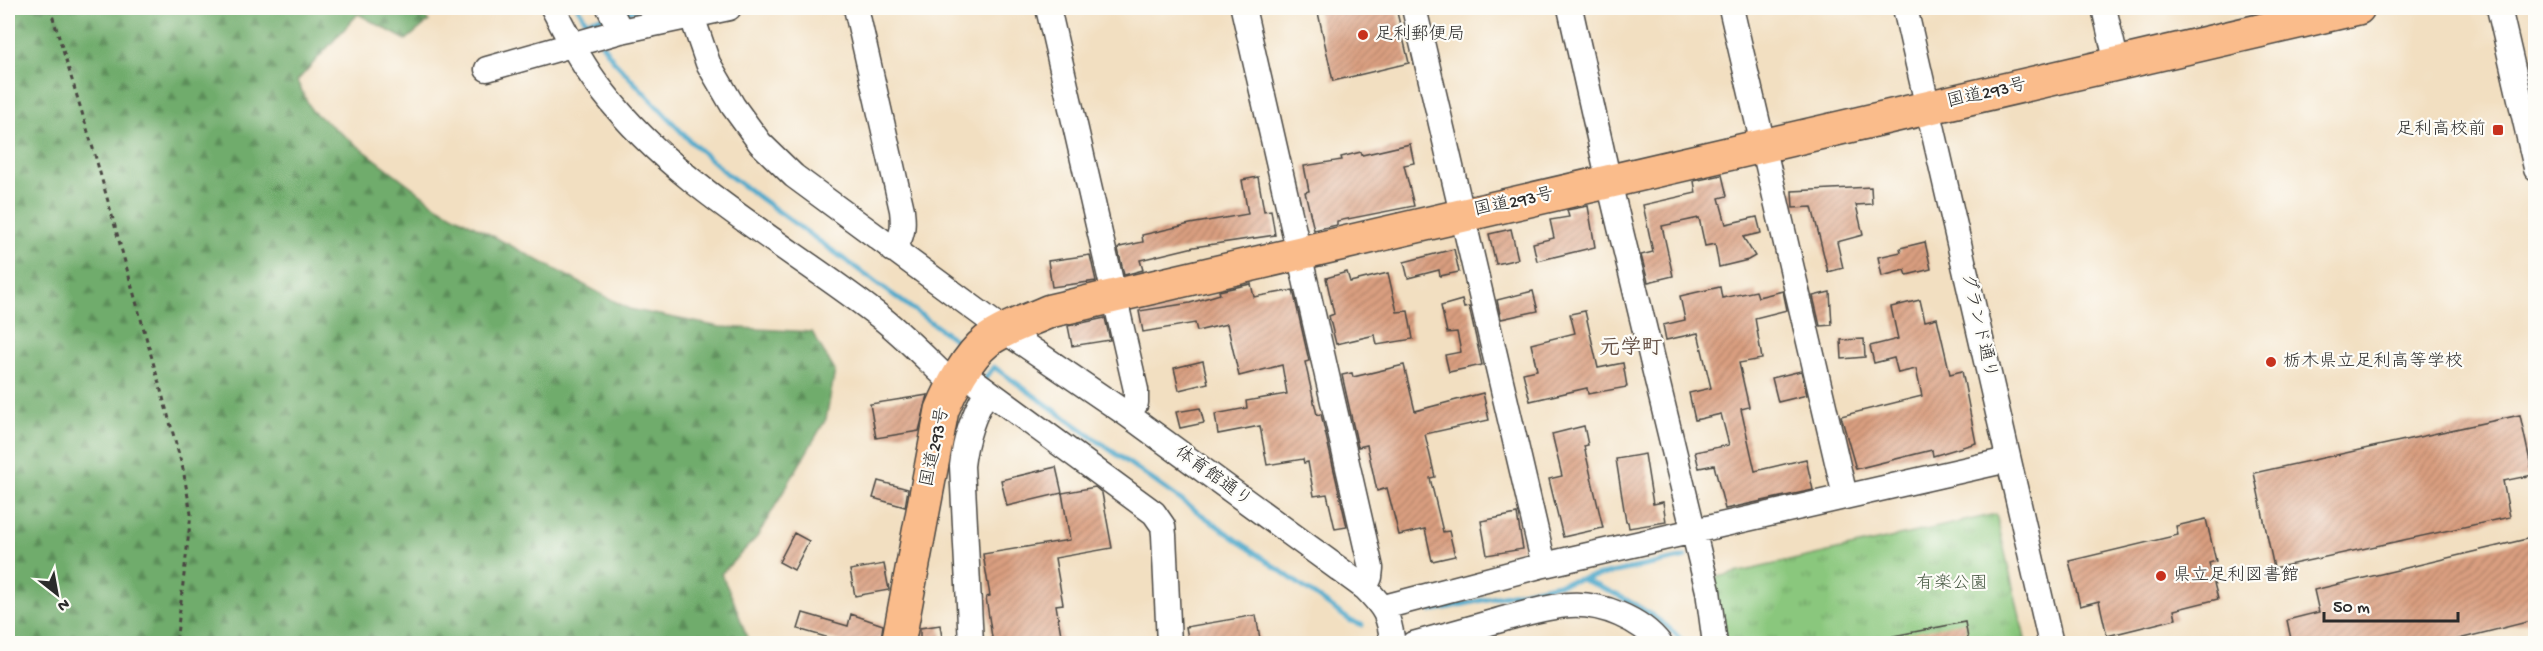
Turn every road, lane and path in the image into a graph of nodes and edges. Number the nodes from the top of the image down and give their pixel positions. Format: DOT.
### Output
graph roads {
  1 [pos="50,8"];
  2 [pos="553,8"];
  3 [pos="609,8"];
  4 [pos="729,8"];
  5 [pos="856,8"];
  6 [pos="1048,8"];
  7 [pos="1243,8"];
  8 [pos="1414,8"];
  9 [pos="1570,8"];
  10 [pos="1731,8"];
  11 [pos="1905,8"];
  12 [pos="2104,8"];
  13 [pos="2358,8"];
  14 [pos="2499,8"];
  15 [pos="691,12"];
  16 [pos="2304,13"];
  17 [pos="617,33"];
  18 [pos="578,45"];
  19 [pos="2117,64"];
  20 [pos="488,69"];
  21 [pos="1928,107"];
  22 [pos="1763,145"];
  23 [pos="2535,168"];
  24 [pos="1609,182"];
  25 [pos="1462,214"];
  26 [pos="893,250"];
  27 [pos="1300,252"];
  28 [pos="1115,294"];
  29 [pos="1006,332"];
  30 [pos="967,382"];
  31 [pos="1128,416"];
  32 [pos="2008,460"];
  33 [pos="1845,496"];
  34 [pos="1693,532"];
  35 [pos="1544,565"];
  36 [pos="1365,588"];
  37 [pos="1383,607"];
  38 [pos="176,644"];
  39 [pos="898,644"];
  40 [pos="971,644"];
  41 [pos="1169,644"];
  42 [pos="1392,644"];
  43 [pos="1413,644"];
  44 [pos="1660,644"];
  45 [pos="1715,644"];
  46 [pos="2051,644"];
  1 -- 38 [label="path"];
  2 -- 18 [label="street"];
  3 -- 17 [label="street"];
  4 -- 15 [label="street"];
  5 -- 26 [label="street"];
  6 -- 28 [label="street"];
  7 -- 27 [label="street"];
  8 -- 25 [label="street"];
  9 -- 24 [label="street"];
  10 -- 22 [label="street"];
  11 -- 21 [label="street, グランド通り"];
  12 -- 19 [label="street"];
  13 -- 16 [label="highway, 国道293号"];
  14 -- 23 [label="street"];
  15 -- 17 [label="street"];
  15 -- 26 [label="street, 体育館通り"];
  16 -- 19 [label="highway, 国道293号"];
  17 -- 18 [label="street"];
  18 -- 20 [label="street"];
  18 -- 30 [label="street"];
  19 -- 21 [label="highway, 国道293号"];
  21 -- 22 [label="highway, 国道293号"];
  21 -- 32 [label="street, グランド通り"];
  22 -- 24 [label="highway, 国道293号"];
  22 -- 33 [label="street"];
  24 -- 25 [label="highway, 国道293号"];
  24 -- 34 [label="street"];
  25 -- 27 [label="highway, 国道293号"];
  25 -- 35 [label="street"];
  26 -- 29 [label="street, 体育館通り"];
  27 -- 28 [label="highway, 国道293号"];
  27 -- 36 [label="street"];
  28 -- 29 [label="highway, 国道293号"];
  28 -- 31 [label="street"];
  29 -- 30 [label="highway, 国道293号"];
  29 -- 31 [label="street, 体育館通り"];
  30 -- 39 [label="highway, 国道293号"];
  30 -- 40 [label="street"];
  30 -- 41 [label="street"];
  31 -- 36 [label="street, 体育館通り"];
  32 -- 33 [label="street"];
  32 -- 46 [label="street, グランド通り"];
  33 -- 34 [label="street"];
  34 -- 35 [label="street"];
  34 -- 45 [label="street"];
  35 -- 37 [label="street"];
  36 -- 37 [label="street, 体育館通り"];
  37 -- 42 [label="street, 体育館通り"];
  43 -- 44 [label="street"];
}
